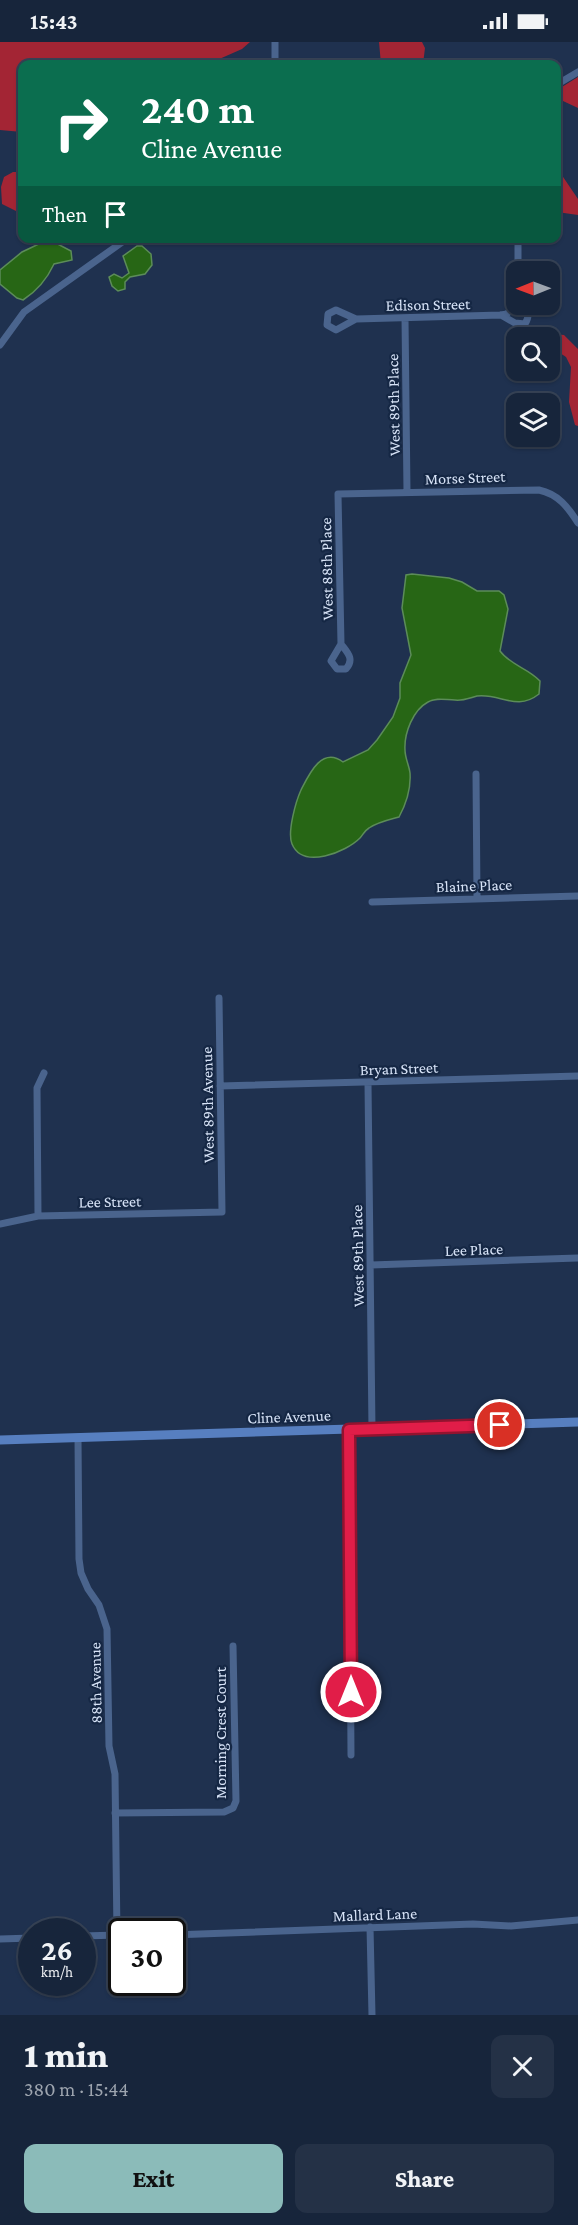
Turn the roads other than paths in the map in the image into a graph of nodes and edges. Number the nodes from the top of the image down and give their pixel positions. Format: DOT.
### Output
graph roads {
  1 [pos="275,42"];
  2 [pos="275,60"];
  3 [pos="578,72"];
  4 [pos="561,82"];
  5 [pos="121,243"];
  6 [pos="518,243"];
  7 [pos="519,261"];
  8 [pos="506,314"];
  9 [pos="501,315"];
  10 [pos="528,315"];
  11 [pos="405,318"];
  12 [pos="356,319"];
  13 [pos="0,345"];
  14 [pos="407,492"];
  15 [pos="339,494"];
  16 [pos="578,523"];
  17 [pos="341,644"];
  18 [pos="476,774"];
  19 [pos="578,896"];
  20 [pos="477,898"];
  21 [pos="372,902"];
  22 [pos="219,998"];
  23 [pos="44,1073"];
  24 [pos="578,1076"];
  25 [pos="368,1083"];
  26 [pos="220,1086"];
  27 [pos="222,1212"];
  28 [pos="38,1216"];
  29 [pos="0,1224"];
  30 [pos="578,1258"];
  31 [pos="371,1265"];
  32 [pos="578,1422"];
  33 [pos="372,1428"];
  34 [pos="349,1430"];
  35 [pos="78,1438"];
  36 [pos="0,1440"];
  37 [pos="233,1647"];
  38 [pos="351,1755"];
  39 [pos="115,1813"];
  40 [pos="118,1918"];
  41 [pos="578,1920"];
  42 [pos="369,1927"];
  43 [pos="186,1934"];
  44 [pos="18,1938"];
  45 [pos="0,1939"];
  46 [pos="372,2015"];
  1 -- 2 [label="street"];
  3 -- 4 [label="street"];
  5 -- 13 [label="street"];
  6 -- 7 [label="street"];
  8 -- 9 [label="street, Edison Street"];
  9 -- 10 [label="street, Edison Street"];
  9 -- 11 [label="street, Edison Street"];
  11 -- 12 [label="street, Edison Street"];
  11 -- 14 [label="street, West 89th Place"];
  14 -- 15 [label="street, Morse Street"];
  14 -- 16 [label="street, Morse Street"];
  15 -- 17 [label="street, West 88th Place"];
  18 -- 20 [label="street"];
  19 -- 20 [label="street, Blaine Place"];
  20 -- 21 [label="street, Blaine Place"];
  22 -- 26 [label="street, West 89th Avenue"];
  23 -- 28 [label="street"];
  24 -- 25 [label="street, Bryan Street"];
  25 -- 26 [label="street, Bryan Street"];
  25 -- 31 [label="street, West 89th Place"];
  26 -- 27 [label="street, West 89th Avenue"];
  27 -- 28 [label="street, Lee Street"];
  28 -- 29 [label="street, Lee Street"];
  30 -- 31 [label="street, Lee Place"];
  31 -- 33 [label="street, West 89th Place"];
  32 -- 33 [label="street, Cline Avenue"];
  33 -- 34 [label="street, Cline Avenue"];
  34 -- 35 [label="street, Cline Avenue"];
  34 -- 38 [label="street"];
  35 -- 36 [label="street, Cline Avenue"];
  35 -- 39 [label="street, 88th Avenue"];
  37 -- 39 [label="street, Morning Crest Court"];
  39 -- 40 [label="street, 88th Avenue"];
  41 -- 42 [label="street, Mallard Lane"];
  42 -- 43 [label="street, Mallard Lane"];
  42 -- 46 [label="street"];
  44 -- 45 [label="street"];
}
